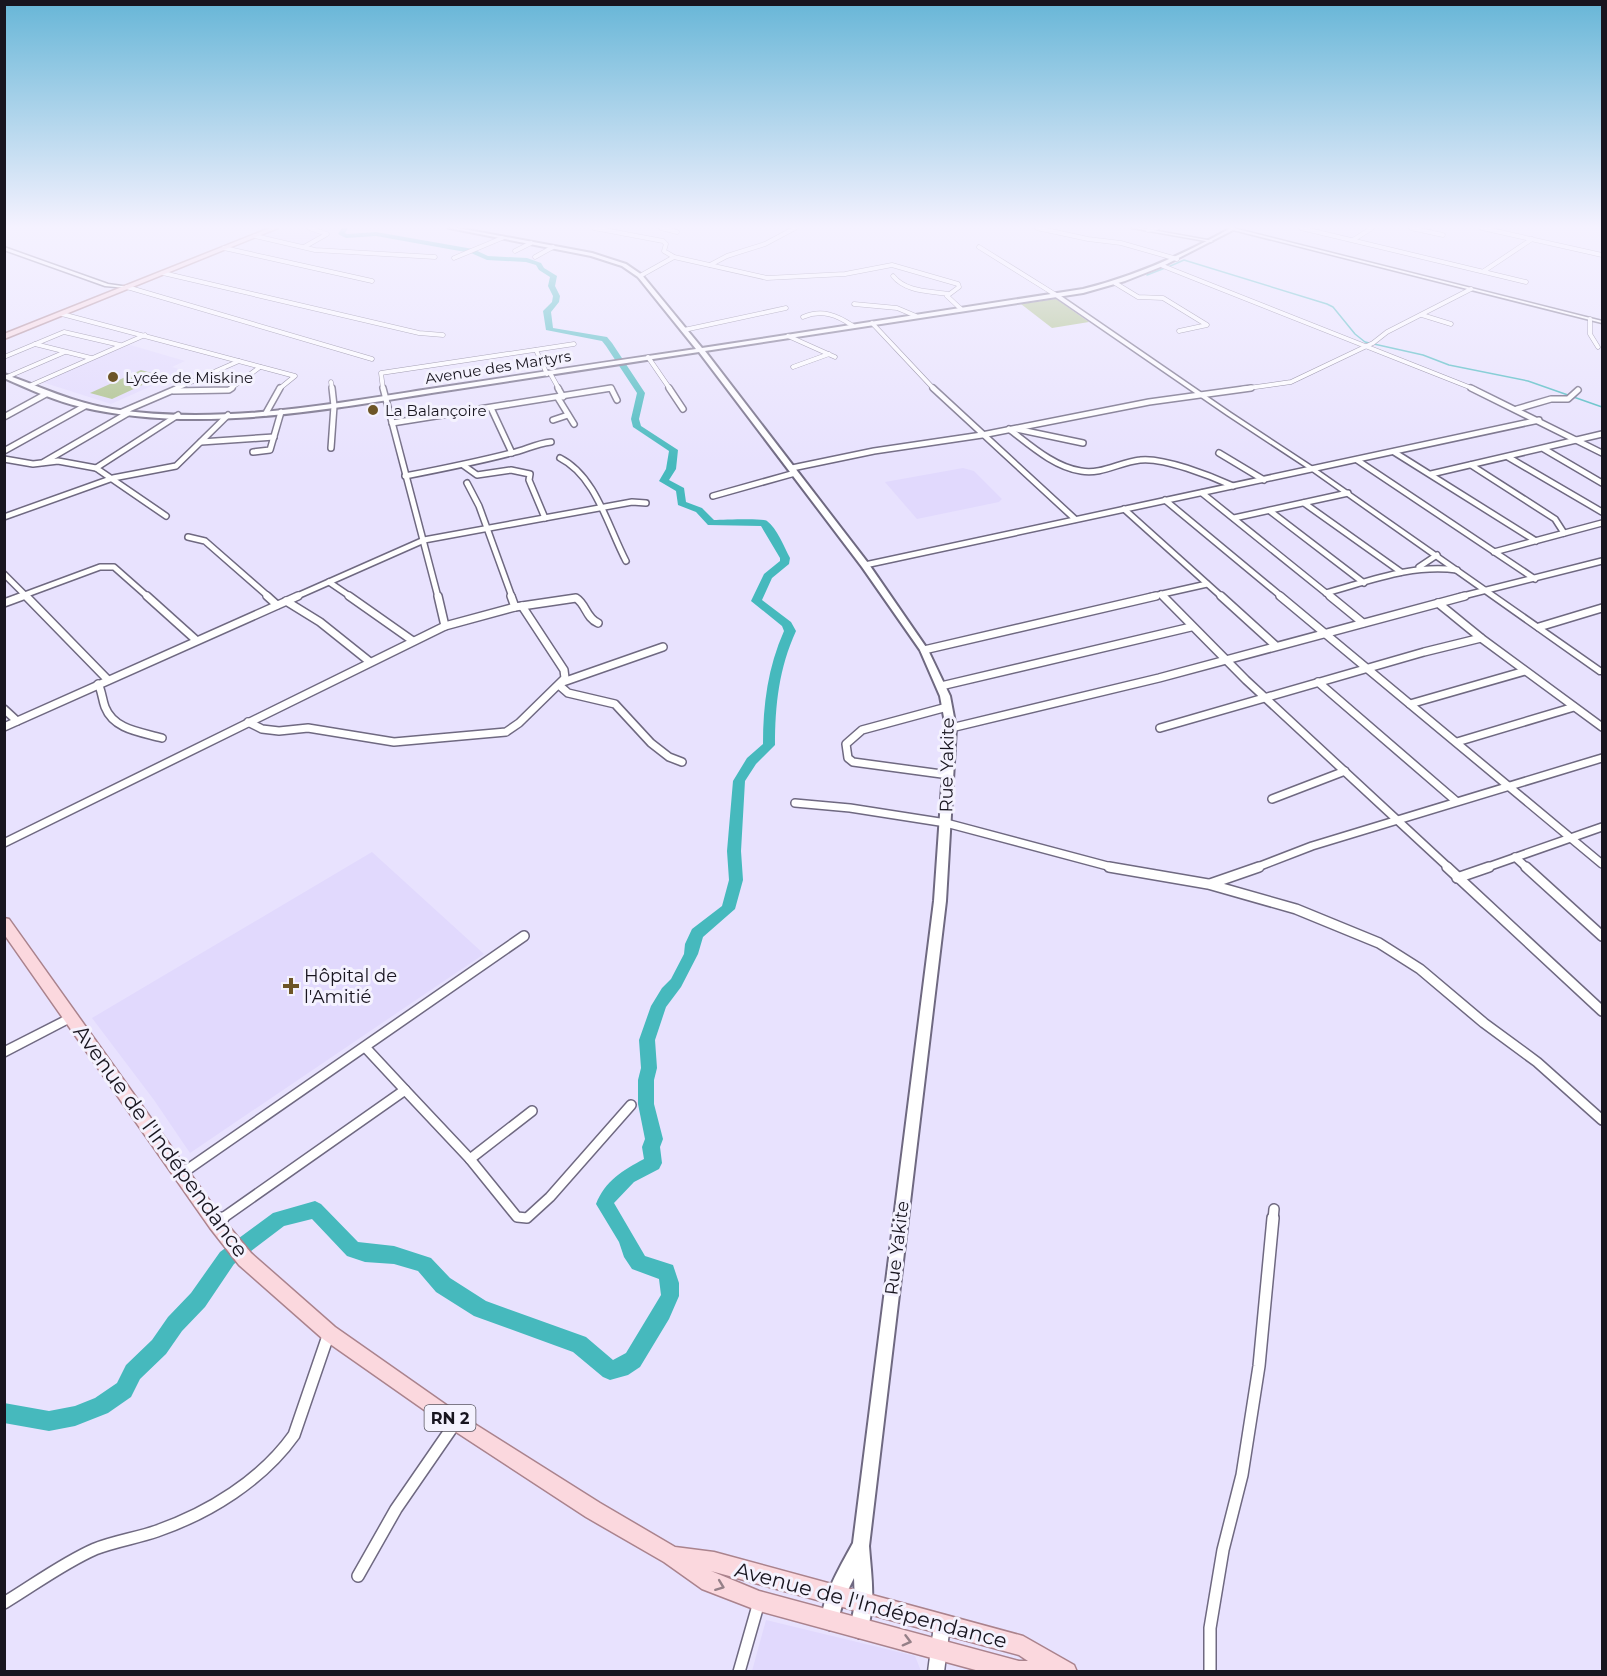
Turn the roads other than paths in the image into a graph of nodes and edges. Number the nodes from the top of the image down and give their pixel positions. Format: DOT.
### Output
graph roads {
  1 [pos="81,306"];
  2 [pos="192,306"];
  3 [pos="304,306"];
  4 [pos="665,306"];
  5 [pos="875,306"];
  6 [pos="958,306"];
  7 [pos="980,306"];
  8 [pos="1072,306"];
  9 [pos="1176,306"];
  10 [pos="1268,306"];
  11 [pos="1439,306"];
  12 [pos="1539,306"];
  13 [pos="786,308"];
  14 [pos="961,309"];
  15 [pos="62,314"];
  16 [pos="1422,315"];
  17 [pos="803,316"];
  18 [pos="916,316"];
  19 [pos="1590,319"];
  20 [pos="1602,322"];
  21 [pos="872,323"];
  22 [pos="1451,324"];
  23 [pos="853,326"];
  24 [pos="684,330"];
  25 [pos="1179,331"];
  26 [pos="145,335"];
  27 [pos="443,335"];
  28 [pos="788,336"];
  29 [pos="4,337"];
  30 [pos="34,344"];
  31 [pos="574,344"];
  32 [pos="120,345"];
  33 [pos="1370,345"];
  34 [pos="1598,347"];
  35 [pos="700,349"];
  36 [pos="536,350"];
  37 [pos="65,352"];
  38 [pos="829,354"];
  39 [pos="4,357"];
  40 [pos="648,357"];
  41 [pos="835,357"];
  42 [pos="91,358"];
  43 [pos="372,359"];
  44 [pos="239,360"];
  45 [pos="260,367"];
  46 [pos="792,367"];
  47 [pos="549,373"];
  48 [pos="6,376"];
  49 [pos="331,381"];
  50 [pos="29,386"];
  51 [pos="169,390"];
  52 [pos="46,394"];
  53 [pos="1201,394"];
  54 [pos="1575,394"];
  55 [pos="560,397"];
  56 [pos="385,399"];
  57 [pos="617,400"];
  58 [pos="85,406"];
  59 [pos="334,406"];
  60 [pos="491,408"];
  61 [pos="683,409"];
  62 [pos="1517,409"];
  63 [pos="126,412"];
  64 [pos="280,412"];
  65 [pos="267,413"];
  66 [pos="178,415"];
  67 [pos="228,415"];
  68 [pos="568,415"];
  69 [pos="4,417"];
  70 [pos="553,420"];
  71 [pos="1539,420"];
  72 [pos="392,423"];
  73 [pos="574,424"];
  74 [pos="1012,429"];
  75 [pos="1602,434"];
  76 [pos="982,435"];
  77 [pos="274,437"];
  78 [pos="1579,441"];
  79 [pos="201,442"];
  80 [pos="551,442"];
  81 [pos="1083,443"];
  82 [pos="331,448"];
  83 [pos="1544,449"];
  84 [pos="4,451"];
  85 [pos="253,452"];
  86 [pos="1395,452"];
  87 [pos="512,453"];
  88 [pos="1219,453"];
  89 [pos="1602,453"];
  90 [pos="560,458"];
  91 [pos="1508,458"];
  92 [pos="4,459"];
  93 [pos="1357,460"];
  94 [pos="44,462"];
  95 [pos="463,465"];
  96 [pos="1471,465"];
  97 [pos="96,468"];
  98 [pos="794,470"];
  99 [pos="1314,470"];
  100 [pos="1431,474"];
  101 [pos="405,476"];
  102 [pos="113,478"];
  103 [pos="1264,480"];
  104 [pos="468,483"];
  105 [pos="1602,483"];
  106 [pos="1234,486"];
  107 [pos="1202,493"];
  108 [pos="1348,494"];
  109 [pos="713,496"];
  110 [pos="1165,500"];
  111 [pos="646,503"];
  112 [pos="1304,503"];
  113 [pos="600,508"];
  114 [pos="1124,509"];
  115 [pos="1270,511"];
  116 [pos="1602,512"];
  117 [pos="166,516"];
  118 [pos="4,517"];
  119 [pos="545,518"];
  120 [pos="1234,518"];
  121 [pos="1075,519"];
  122 [pos="1602,523"];
  123 [pos="488,528"];
  124 [pos="1564,533"];
  125 [pos="188,537"];
  126 [pos="424,540"];
  127 [pos="1536,540"];
  128 [pos="1494,552"];
  129 [pos="1437,555"];
  130 [pos="626,561"];
  131 [pos="1602,561"];
  132 [pos="1592,564"];
  133 [pos="865,565"];
  134 [pos="1418,568"];
  135 [pos="1457,570"];
  136 [pos="1602,570"];
  137 [pos="1401,572"];
  138 [pos="4,574"];
  139 [pos="1535,579"];
  140 [pos="329,582"];
  141 [pos="1364,583"];
  142 [pos="1207,584"];
  143 [pos="1488,592"];
  144 [pos="1326,593"];
  145 [pos="1161,594"];
  146 [pos="23,595"];
  147 [pos="286,601"];
  148 [pos="4,603"];
  149 [pos="1438,603"];
  150 [pos="277,605"];
  151 [pos="518,606"];
  152 [pos="1602,609"];
  153 [pos="598,622"];
  154 [pos="1363,622"];
  155 [pos="445,626"];
  156 [pos="1191,627"];
  157 [pos="1539,627"];
  158 [pos="1324,632"];
  159 [pos="1481,638"];
  160 [pos="195,640"];
  161 [pos="413,641"];
  162 [pos="1275,645"];
  163 [pos="663,647"];
  164 [pos="924,650"];
  165 [pos="1223,659"];
  166 [pos="370,662"];
  167 [pos="1368,668"];
  168 [pos="1525,671"];
  169 [pos="1602,672"];
  170 [pos="108,680"];
  171 [pos="1318,682"];
  172 [pos="98,684"];
  173 [pos="562,684"];
  174 [pos="941,686"];
  175 [pos="1267,697"];
  176 [pos="1410,704"];
  177 [pos="948,707"];
  178 [pos="1574,707"];
  179 [pos="4,709"];
  180 [pos="17,721"];
  181 [pos="248,722"];
  182 [pos="4,727"];
  183 [pos="1602,727"];
  184 [pos="951,728"];
  185 [pos="1160,728"];
  186 [pos="162,738"];
  187 [pos="1457,742"];
  188 [pos="1602,758"];
  189 [pos="682,762"];
  190 [pos="1345,771"];
  191 [pos="949,775"];
  192 [pos="1509,786"];
  193 [pos="1272,799"];
  194 [pos="1455,801"];
  195 [pos="795,803"];
  196 [pos="1395,820"];
  197 [pos="946,823"];
  198 [pos="1602,827"];
  199 [pos="1571,838"];
  200 [pos="4,843"];
  201 [pos="1515,857"];
  202 [pos="1602,864"];
  203 [pos="1457,878"];
  204 [pos="1208,884"];
  205 [pos="4,923"];
  206 [pos="524,936"];
  207 [pos="1602,936"];
  208 [pos="1602,1011"];
  209 [pos="71,1017"];
  210 [pos="366,1047"];
  211 [pos="4,1053"];
  212 [pos="405,1090"];
  213 [pos="631,1105"];
  214 [pos="532,1111"];
  215 [pos="1602,1120"];
  216 [pos="470,1159"];
  217 [pos="182,1174"];
  218 [pos="1274,1209"];
  219 [pos="216,1223"];
  220 [pos="329,1333"];
  221 [pos="456,1422"];
  222 [pos="861,1546"];
  223 [pos="671,1555"];
  224 [pos="358,1576"];
  225 [pos="836,1596"];
  226 [pos="759,1601"];
  227 [pos="4,1603"];
  228 [pos="864,1604"];
  229 [pos="830,1620"];
  230 [pos="942,1625"];
  231 [pos="859,1629"];
  232 [pos="939,1650"];
  233 [pos="739,1671"];
  234 [pos="936,1671"];
  235 [pos="1065,1671"];
  236 [pos="1210,1671"];
  1 -- 15 [label="main road"];
  2 -- 43 [label="street"];
  3 -- 27 [label="street"];
  4 -- 24 [label="main road, Rue Yakite"];
  5 -- 18 [label="street"];
  6 -- 14 [label="street"];
  7 -- 14 [label="main road, Avenue des Martyrs"];
  8 -- 53 [label="street"];
  9 -- 25 [label="street"];
  10 -- 33 [label="street"];
  11 -- 16 [label="street"];
  12 -- 19 [label="street"];
  13 -- 24 [label="street"];
  14 -- 18 [label="main road, Avenue des Martyrs"];
  15 -- 26 [label="street"];
  15 -- 29 [label="main road"];
  16 -- 22 [label="street"];
  16 -- 33 [label="street"];
  17 -- 23 [label="street"];
  18 -- 21 [label="main road, Avenue des Martyrs"];
  19 -- 20 [label="street"];
  19 -- 34 [label="street"];
  21 -- 23 [label="main road, Avenue des Martyrs"];
  21 -- 76 [label="street"];
  23 -- 28 [label="main road, Avenue des Martyrs"];
  24 -- 35 [label="main road, Rue Yakite"];
  26 -- 32 [label="street"];
  26 -- 44 [label="street"];
  28 -- 35 [label="main road, Avenue des Martyrs"];
  28 -- 38 [label="street"];
  30 -- 32 [label="street"];
  30 -- 37 [label="street"];
  30 -- 39 [label="street"];
  31 -- 36 [label="street"];
  32 -- 42 [label="street"];
  33 -- 53 [label="street"];
  33 -- 62 [label="street"];
  35 -- 40 [label="main road, Avenue des Martyrs"];
  35 -- 98 [label="main road, Rue Yakite"];
  36 -- 47 [label="street"];
  36 -- 56 [label="street"];
  37 -- 42 [label="street"];
  37 -- 48 [label="street"];
  38 -- 41 [label="street"];
  38 -- 46 [label="street"];
  40 -- 47 [label="main road, Avenue des Martyrs"];
  40 -- 61 [label="street"];
  42 -- 50 [label="street"];
  44 -- 45 [label="street"];
  44 -- 51 [label="street"];
  45 -- 51 [label="street"];
  45 -- 65 [label="street"];
  47 -- 55 [label="street"];
  47 -- 56 [label="main road, Avenue des Martyrs"];
  48 -- 50 [label="main road, Avenue des Martyrs"];
  49 -- 59 [label="street"];
  50 -- 52 [label="main road, Avenue des Martyrs"];
  51 -- 63 [label="street"];
  52 -- 58 [label="main road, Avenue des Martyrs"];
  52 -- 69 [label="street"];
  53 -- 74 [label="street"];
  53 -- 99 [label="street"];
  54 -- 62 [label="street"];
  55 -- 57 [label="street"];
  55 -- 60 [label="street"];
  55 -- 68 [label="street"];
  56 -- 59 [label="main road, Avenue des Martyrs"];
  56 -- 72 [label="street"];
  58 -- 63 [label="main road, Avenue des Martyrs"];
  58 -- 84 [label="street"];
  59 -- 64 [label="main road, Avenue des Martyrs"];
  59 -- 82 [label="street"];
  60 -- 72 [label="street"];
  60 -- 87 [label="street"];
  62 -- 71 [label="street"];
  63 -- 66 [label="main road, Avenue des Martyrs"];
  63 -- 94 [label="street"];
  64 -- 65 [label="main road, Avenue des Martyrs"];
  64 -- 77 [label="street"];
  65 -- 67 [label="main road, Avenue des Martyrs"];
  66 -- 67 [label="main road, Avenue des Martyrs"];
  66 -- 97 [label="street"];
  67 -- 79 [label="street"];
  68 -- 70 [label="street"];
  68 -- 73 [label="street"];
  71 -- 78 [label="street"];
  71 -- 86 [label="street"];
  72 -- 101 [label="street"];
  74 -- 76 [label="street"];
  74 -- 81 [label="street"];
  74 -- 106 [label="street"];
  75 -- 78 [label="street"];
  76 -- 98 [label="street"];
  76 -- 121 [label="street"];
  77 -- 79 [label="street"];
  77 -- 85 [label="street"];
  78 -- 83 [label="street"];
  78 -- 89 [label="street"];
  79 -- 102 [label="street"];
  80 -- 87 [label="street"];
  83 -- 91 [label="street"];
  83 -- 105 [label="street"];
  86 -- 93 [label="street"];
  86 -- 100 [label="street"];
  87 -- 95 [label="street"];
  88 -- 103 [label="street"];
  90 -- 113 [label="street"];
  91 -- 96 [label="street"];
  91 -- 116 [label="street"];
  92 -- 94 [label="street"];
  93 -- 99 [label="street"];
  93 -- 128 [label="street"];
  94 -- 97 [label="street"];
  95 -- 101 [label="street"];
  95 -- 119 [label="street"];
  96 -- 100 [label="street"];
  96 -- 124 [label="street"];
  97 -- 102 [label="street"];
  98 -- 109 [label="street"];
  98 -- 133 [label="main road, Rue Yakite"];
  99 -- 103 [label="street"];
  99 -- 108 [label="street"];
  100 -- 127 [label="street"];
  101 -- 126 [label="street"];
  102 -- 117 [label="street"];
  102 -- 118 [label="street"];
  103 -- 106 [label="street"];
  104 -- 123 [label="street"];
  106 -- 107 [label="street"];
  107 -- 110 [label="street"];
  107 -- 120 [label="street"];
  108 -- 112 [label="street"];
  108 -- 129 [label="street"];
  110 -- 114 [label="street"];
  110 -- 158 [label="street"];
  111 -- 113 [label="street"];
  112 -- 115 [label="street"];
  112 -- 137 [label="street"];
  113 -- 119 [label="street"];
  113 -- 130 [label="street"];
  114 -- 121 [label="street"];
  114 -- 142 [label="street"];
  115 -- 120 [label="street"];
  115 -- 141 [label="street"];
  119 -- 123 [label="street"];
  120 -- 144 [label="street"];
  121 -- 133 [label="street"];
  122 -- 124 [label="street"];
  123 -- 126 [label="street"];
  123 -- 151 [label="street"];
  124 -- 127 [label="street"];
  125 -- 150 [label="street"];
  126 -- 140 [label="street"];
  126 -- 155 [label="street"];
  127 -- 128 [label="street"];
  128 -- 139 [label="street"];
  129 -- 134 [label="street"];
  129 -- 135 [label="street"];
  131 -- 132 [label="street"];
  132 -- 136 [label="street"];
  132 -- 139 [label="street"];
  133 -- 164 [label="main road, Rue Yakite"];
  134 -- 135 [label="street"];
  134 -- 137 [label="street"];
  135 -- 143 [label="street"];
  137 -- 141 [label="street"];
  138 -- 146 [label="street"];
  139 -- 143 [label="street"];
  140 -- 147 [label="street"];
  140 -- 161 [label="street"];
  141 -- 144 [label="street"];
  142 -- 145 [label="street"];
  142 -- 162 [label="street"];
  143 -- 149 [label="street"];
  143 -- 157 [label="street"];
  144 -- 154 [label="street"];
  145 -- 156 [label="street"];
  145 -- 164 [label="street"];
  146 -- 148 [label="street"];
  146 -- 160 [label="street"];
  146 -- 170 [label="street"];
  147 -- 150 [label="street"];
  147 -- 166 [label="street"];
  149 -- 154 [label="street"];
  149 -- 159 [label="street"];
  150 -- 160 [label="street"];
  151 -- 153 [label="street"];
  151 -- 155 [label="street"];
  151 -- 173 [label="street"];
  152 -- 157 [label="street"];
  154 -- 158 [label="street"];
  155 -- 161 [label="street"];
  156 -- 165 [label="street"];
  156 -- 174 [label="street"];
  157 -- 169 [label="street"];
  158 -- 162 [label="street"];
  158 -- 167 [label="street"];
  159 -- 167 [label="street"];
  159 -- 168 [label="street"];
  160 -- 170 [label="street"];
  161 -- 166 [label="street"];
  162 -- 165 [label="street"];
  163 -- 173 [label="street"];
  164 -- 174 [label="main road, Rue Yakite"];
  165 -- 175 [label="street"];
  165 -- 184 [label="street"];
  166 -- 181 [label="street"];
  167 -- 171 [label="street"];
  167 -- 176 [label="street"];
  168 -- 176 [label="street"];
  168 -- 178 [label="street"];
  170 -- 172 [label="street"];
  171 -- 175 [label="street"];
  171 -- 194 [label="street"];
  172 -- 180 [label="street"];
  172 -- 186 [label="street"];
  173 -- 181 [label="street"];
  173 -- 189 [label="street"];
  174 -- 177 [label="main road, Rue Yakite"];
  175 -- 185 [label="street"];
  175 -- 190 [label="street"];
  176 -- 187 [label="street"];
  177 -- 184 [label="main road, Rue Yakite"];
  177 -- 191 [label="street"];
  178 -- 183 [label="street"];
  178 -- 187 [label="street"];
  179 -- 180 [label="street"];
  180 -- 182 [label="street"];
  181 -- 200 [label="street"];
  184 -- 191 [label="main road, Rue Yakite"];
  187 -- 192 [label="street"];
  188 -- 192 [label="street"];
  190 -- 193 [label="street"];
  190 -- 196 [label="street"];
  191 -- 197 [label="main road, Rue Yakite"];
  192 -- 194 [label="street"];
  192 -- 199 [label="street"];
  194 -- 196 [label="street"];
  195 -- 197 [label="street"];
  196 -- 203 [label="street"];
  196 -- 204 [label="street"];
  197 -- 204 [label="street"];
  197 -- 222 [label="main road, Rue Yakite"];
  198 -- 199 [label="street"];
  199 -- 201 [label="street"];
  199 -- 202 [label="street"];
  201 -- 203 [label="street"];
  201 -- 207 [label="street"];
  203 -- 208 [label="street"];
  204 -- 215 [label="street"];
  205 -- 209 [label="main road, Avenue de l'Indépendance / RN 2"];
  206 -- 210 [label="street"];
  209 -- 211 [label="street"];
  209 -- 217 [label="main road, Avenue de l'Indépendance / RN 2"];
  210 -- 212 [label="street"];
  210 -- 217 [label="street"];
  212 -- 216 [label="street"];
  212 -- 219 [label="street"];
  213 -- 216 [label="street"];
  214 -- 216 [label="street"];
  217 -- 219 [label="main road, Avenue de l'Indépendance / RN 2"];
  218 -- 236 [label="street"];
  219 -- 220 [label="main road, Avenue de l'Indépendance / RN 2"];
  220 -- 221 [label="main road, Avenue de l'Indépendance / RN 2"];
  220 -- 227 [label="street"];
  221 -- 223 [label="main road, Avenue de l'Indépendance / RN 2"];
  221 -- 224 [label="street"];
  222 -- 225 [label="main road, Rue Yakite"];
  222 -- 228 [label="main road, Rue Yakite"];
  223 -- 225 [label="main road, Avenue de l'Indépendance / RN 2"];
  223 -- 226 [label="main road, Avenue de l'Indépendance / RN 2, one-way"];
  225 -- 228 [label="main road, Avenue de l'Indépendance / RN 2"];
  225 -- 229 [label="main road, Rue Yakite"];
  226 -- 229 [label="main road, Avenue de l'Indépendance / RN 2"];
  226 -- 233 [label="street"];
  228 -- 230 [label="main road, Avenue de l'Indépendance / RN 2"];
  228 -- 231 [label="main road, Rue Yakite"];
  229 -- 231 [label="main road, Avenue de l'Indépendance / RN 2"];
  230 -- 232 [label="street"];
  230 -- 235 [label="main road, Avenue de l'Indépendance / RN 2"];
  231 -- 232 [label="main road, Avenue de l'Indépendance / RN 2, one-way"];
  232 -- 234 [label="street"];
  232 -- 235 [label="main road, Avenue de l'Indépendance / RN 2"];
}
